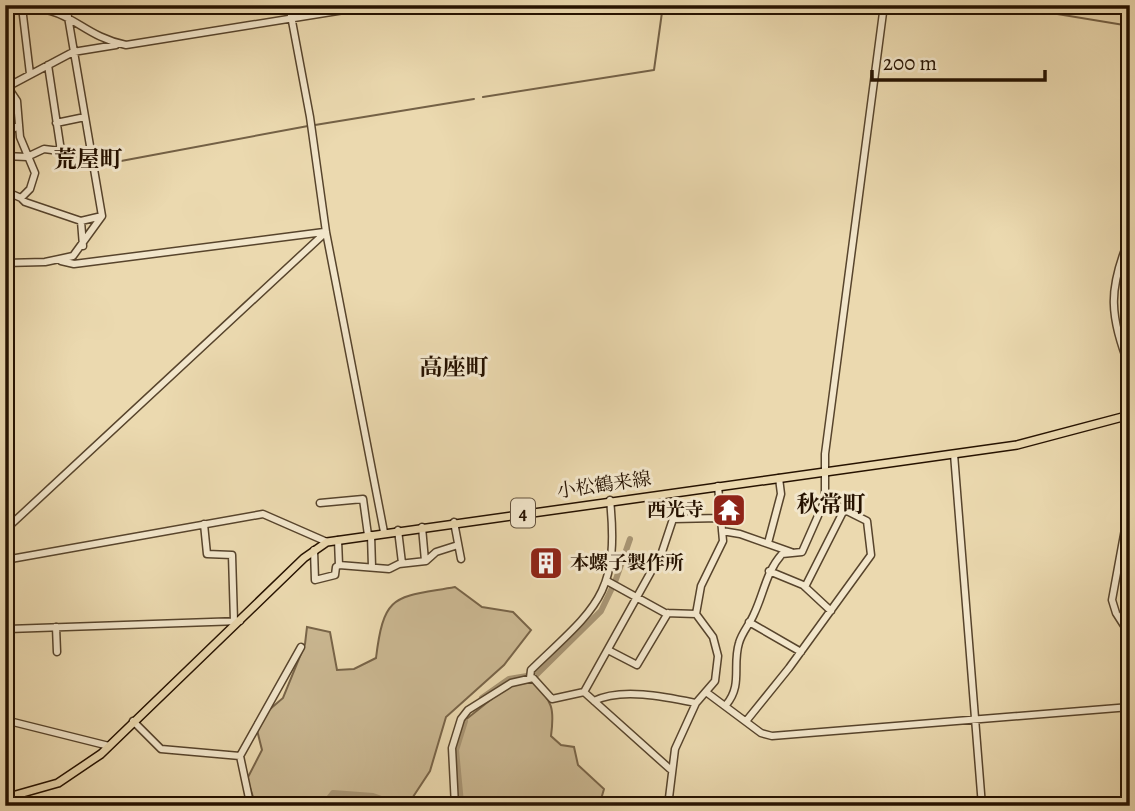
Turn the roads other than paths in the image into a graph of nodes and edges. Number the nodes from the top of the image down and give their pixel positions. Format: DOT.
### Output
graph roads {
  1 [pos="289,5"];
  2 [pos="375,5"];
  3 [pos="884,5"];
  4 [pos="22,7"];
  5 [pos="67,9"];
  6 [pos="5,10"];
  7 [pos="292,19"];
  8 [pos="120,44"];
  9 [pos="73,52"];
  10 [pos="48,65"];
  11 [pos="30,74"];
  12 [pos="6,87"];
  13 [pos="85,117"];
  14 [pos="56,123"];
  15 [pos="18,126"];
  16 [pos="5,132"];
  17 [pos="61,151"];
  18 [pos="92,155"];
  19 [pos="5,156"];
  20 [pos="27,157"];
  21 [pos="5,191"];
  22 [pos="22,198"];
  23 [pos="102,216"];
  24 [pos="81,221"];
  25 [pos="326,232"];
  26 [pos="1130,237"];
  27 [pos="83,246"];
  28 [pos="57,261"];
  29 [pos="5,263"];
  30 [pos="1130,369"];
  31 [pos="1130,415"];
  32 [pos="954,454"];
  33 [pos="824,472"];
  34 [pos="779,478"];
  35 [pos="718,486"];
  36 [pos="610,500"];
  37 [pos="825,500"];
  38 [pos="1130,502"];
  39 [pos="320,503"];
  40 [pos="844,510"];
  41 [pos="720,518"];
  42 [pos="454,522"];
  43 [pos="204,524"];
  44 [pos="422,527"];
  45 [pos="5,530"];
  46 [pos="398,530"];
  47 [pos="722,531"];
  48 [pos="384,532"];
  49 [pos="370,535"];
  50 [pos="338,540"];
  51 [pos="5,541"];
  52 [pos="327,542"];
  53 [pos="768,543"];
  54 [pos="458,545"];
  55 [pos="314,550"];
  56 [pos="793,553"];
  57 [pos="461,559"];
  58 [pos="6,560"];
  59 [pos="425,561"];
  60 [pos="402,563"];
  61 [pos="339,565"];
  62 [pos="372,567"];
  63 [pos="769,571"];
  64 [pos="607,581"];
  65 [pos="805,587"];
  66 [pos="636,598"];
  67 [pos="831,611"];
  68 [pos="668,613"];
  69 [pos="696,614"];
  70 [pos="237,621"];
  71 [pos="750,622"];
  72 [pos="57,627"];
  73 [pos="8,629"];
  74 [pos="1130,635"];
  75 [pos="301,647"];
  76 [pos="608,650"];
  77 [pos="57,652"];
  78 [pos="801,652"];
  79 [pos="530,678"];
  80 [pos="584,692"];
  81 [pos="706,692"];
  82 [pos="594,702"];
  83 [pos="696,703"];
  84 [pos="726,705"];
  85 [pos="1130,707"];
  86 [pos="8,717"];
  87 [pos="975,718"];
  88 [pos="747,720"];
  89 [pos="133,721"];
  90 [pos="109,746"];
  91 [pos="240,756"];
  92 [pos="670,769"];
  93 [pos="21,795"];
  94 [pos="8,797"];
  95 [pos="21,806"];
  96 [pos="254,806"];
  97 [pos="455,806"];
  98 [pos="668,806"];
  99 [pos="982,806"];
  1 -- 7 [label="street"];
  2 -- 7 [label="street"];
  3 -- 33 [label="street"];
  4 -- 5 [label="street"];
  4 -- 6 [label="street"];
  4 -- 11 [label="street"];
  5 -- 8 [label="street"];
  5 -- 9 [label="street"];
  7 -- 8 [label="street"];
  7 -- 25 [label="street"];
  8 -- 9 [label="street"];
  9 -- 10 [label="street"];
  9 -- 13 [label="street"];
  10 -- 11 [label="street"];
  10 -- 14 [label="street"];
  11 -- 12 [label="street"];
  12 -- 15 [label="street"];
  13 -- 14 [label="street"];
  13 -- 18 [label="street"];
  14 -- 17 [label="street"];
  15 -- 16 [label="street"];
  15 -- 20 [label="street"];
  17 -- 18 [label="street"];
  17 -- 20 [label="street"];
  18 -- 23 [label="street"];
  19 -- 20 [label="street"];
  20 -- 22 [label="street"];
  21 -- 22 [label="street"];
  22 -- 24 [label="street"];
  23 -- 24 [label="street"];
  23 -- 27 [label="street"];
  24 -- 27 [label="street"];
  25 -- 28 [label="street"];
  25 -- 45 [label="street"];
  25 -- 48 [label="street"];
  26 -- 30 [label="street"];
  27 -- 28 [label="street"];
  28 -- 29 [label="street"];
  31 -- 32 [label="main road, 小松鶴来線 / 4"];
  32 -- 33 [label="main road, 小松鶴来線 / 4"];
  32 -- 87 [label="street"];
  33 -- 34 [label="main road, 小松鶴来線 / 4"];
  33 -- 37 [label="street"];
  34 -- 35 [label="main road, 小松鶴来線 / 4"];
  34 -- 53 [label="street"];
  35 -- 36 [label="main road, 小松鶴来線 / 4"];
  35 -- 41 [label="street"];
  36 -- 42 [label="main road, 小松鶴来線 / 4"];
  36 -- 64 [label="street"];
  37 -- 40 [label="street"];
  37 -- 56 [label="street"];
  38 -- 74 [label="street"];
  39 -- 49 [label="street"];
  40 -- 65 [label="street"];
  40 -- 67 [label="street"];
  41 -- 47 [label="street"];
  41 -- 66 [label="street"];
  42 -- 44 [label="main road, 小松鶴来線 / 4"];
  42 -- 54 [label="street"];
  43 -- 52 [label="street"];
  43 -- 58 [label="street"];
  43 -- 70 [label="street"];
  44 -- 46 [label="main road, 小松鶴来線 / 4"];
  44 -- 59 [label="street"];
  46 -- 48 [label="main road, 小松鶴来線 / 4"];
  46 -- 60 [label="street"];
  47 -- 53 [label="street"];
  47 -- 69 [label="street"];
  48 -- 49 [label="main road, 小松鶴来線 / 4"];
  49 -- 50 [label="main road, 小松鶴来線 / 4"];
  49 -- 62 [label="street"];
  50 -- 52 [label="main road, 小松鶴来線 / 4"];
  50 -- 61 [label="street"];
  51 -- 58 [label="street"];
  52 -- 55 [label="main road, 小松鶴来線 / 4"];
  53 -- 56 [label="street"];
  54 -- 57 [label="street"];
  54 -- 59 [label="street"];
  55 -- 61 [label="street"];
  55 -- 70 [label="main road, 小松鶴来線 / 4"];
  56 -- 63 [label="street"];
  58 -- 73 [label="street"];
  59 -- 60 [label="street"];
  60 -- 62 [label="street"];
  61 -- 62 [label="street"];
  63 -- 65 [label="street"];
  63 -- 71 [label="street"];
  64 -- 66 [label="street"];
  64 -- 79 [label="street"];
  65 -- 67 [label="street"];
  66 -- 68 [label="street"];
  66 -- 76 [label="street"];
  67 -- 78 [label="street"];
  68 -- 69 [label="street"];
  68 -- 76 [label="street"];
  69 -- 81 [label="street"];
  70 -- 72 [label="street"];
  70 -- 89 [label="main road, 小松鶴来線 / 4"];
  71 -- 78 [label="street"];
  71 -- 84 [label="street"];
  72 -- 73 [label="street"];
  72 -- 77 [label="street"];
  73 -- 86 [label="street"];
  75 -- 91 [label="street"];
  76 -- 80 [label="street"];
  78 -- 88 [label="street"];
  79 -- 80 [label="street"];
  79 -- 97 [label="street"];
  80 -- 82 [label="street"];
  81 -- 83 [label="street"];
  81 -- 84 [label="street"];
  82 -- 83 [label="street"];
  82 -- 92 [label="street"];
  83 -- 92 [label="street"];
  84 -- 88 [label="street"];
  85 -- 87 [label="street"];
  86 -- 90 [label="street"];
  86 -- 94 [label="street"];
  87 -- 88 [label="street"];
  87 -- 99 [label="street"];
  89 -- 90 [label="main road, 小松鶴来線 / 4"];
  89 -- 91 [label="street"];
  90 -- 93 [label="main road, 小松鶴来線 / 4"];
  91 -- 96 [label="street"];
  92 -- 98 [label="street"];
  93 -- 94 [label="main road, 小松鶴来線 / 4"];
  93 -- 95 [label="main road"];
}
